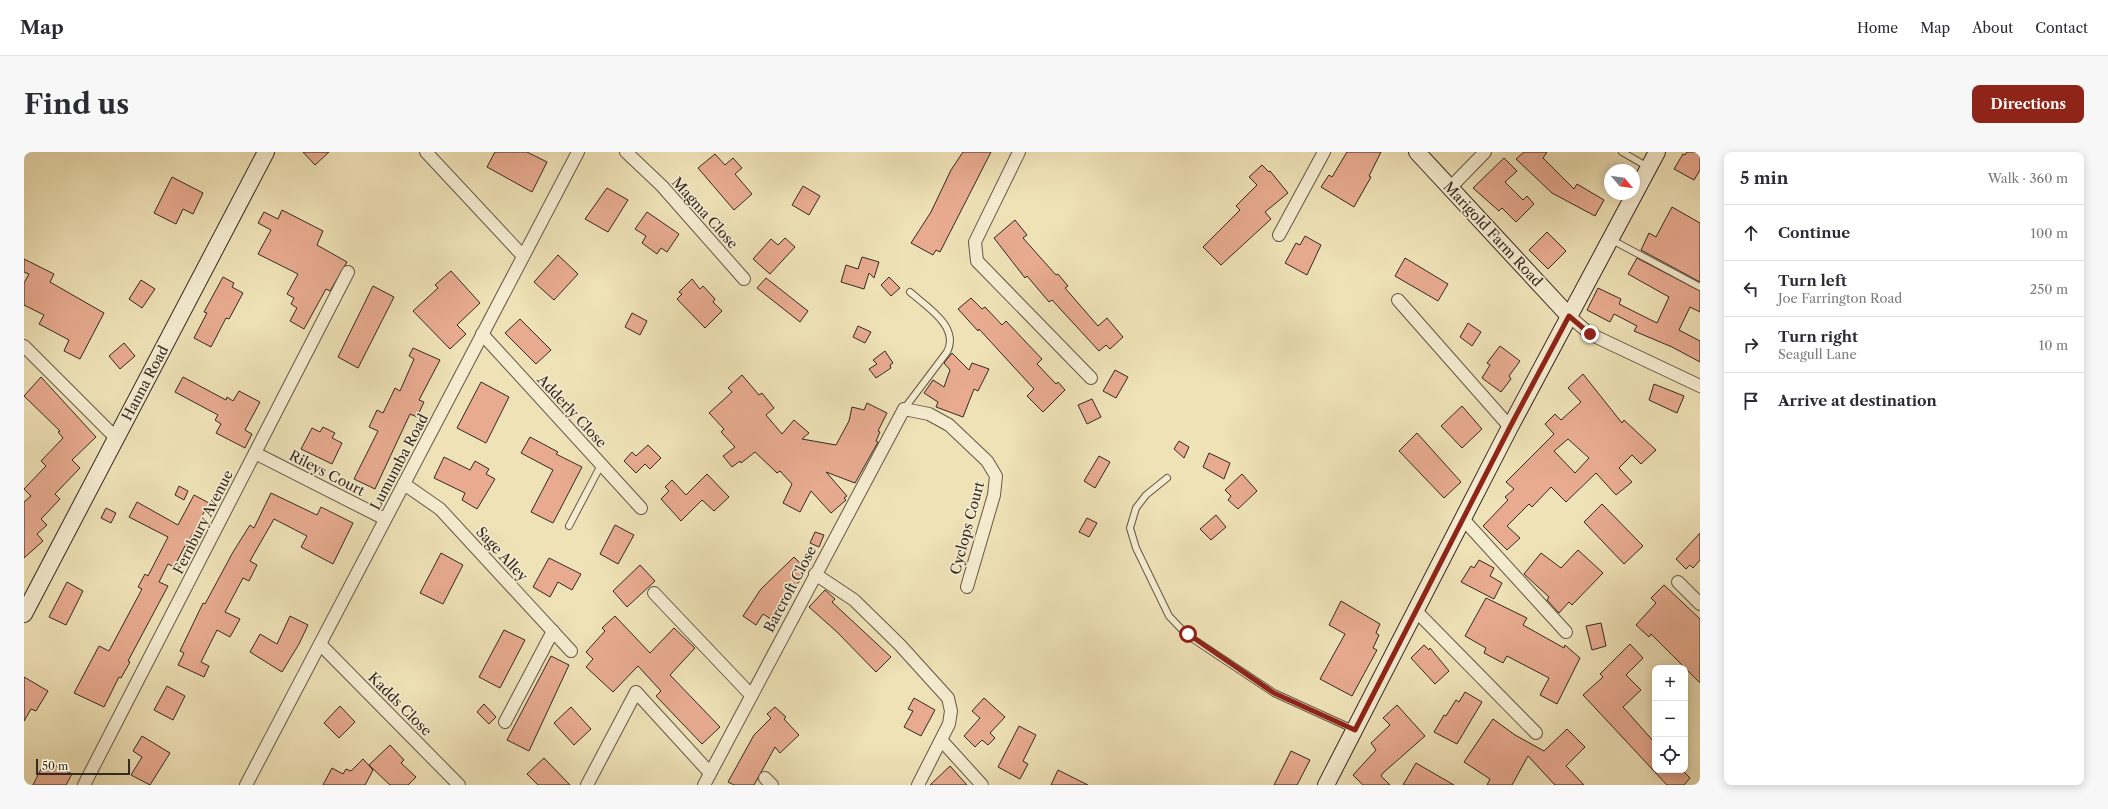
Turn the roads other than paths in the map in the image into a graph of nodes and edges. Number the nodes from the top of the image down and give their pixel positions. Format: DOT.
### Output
graph roads {
  1 [pos="266,152"];
  2 [pos="426,152"];
  3 [pos="578,152"];
  4 [pos="626,152"];
  5 [pos="1019,152"];
  6 [pos="1324,152"];
  7 [pos="1417,152"];
  8 [pos="1485,152"];
  9 [pos="1622,152"];
  10 [pos="1657,152"];
  11 [pos="1649,167"];
  12 [pos="1450,188"];
  13 [pos="1279,235"];
  14 [pos="1610,239"];
  15 [pos="523,256"];
  16 [pos="348,272"];
  17 [pos="744,279"];
  18 [pos="1700,287"];
  19 [pos="910,292"];
  20 [pos="1398,300"];
  21 [pos="1569,316"];
  22 [pos="482,334"];
  23 [pos="25,350"];
  24 [pos="1091,378"];
  25 [pos="1700,386"];
  26 [pos="904,409"];
  27 [pos="1510,427"];
  28 [pos="116,438"];
  29 [pos="255,453"];
  30 [pos="601,465"];
  31 [pos="1166,478"];
  32 [pos="404,484"];
  33 [pos="641,508"];
  34 [pos="385,519"];
  35 [pos="1463,519"];
  36 [pos="569,526"];
  37 [pos="815,574"];
  38 [pos="1678,582"];
  39 [pos="967,587"];
  40 [pos="654,593"];
  41 [pos="1700,604"];
  42 [pos="1416,611"];
  43 [pos="24,614"];
  44 [pos="553,631"];
  45 [pos="1566,632"];
  46 [pos="320,644"];
  47 [pos="571,651"];
  48 [pos="751,695"];
  49 [pos="505,722"];
  50 [pos="1355,730"];
  51 [pos="1536,733"];
  52 [pos="942,741"];
  53 [pos="710,773"];
  54 [pos="84,785"];
  55 [pos="246,785"];
  56 [pos="458,785"];
  57 [pos="587,785"];
  58 [pos="704,785"];
  59 [pos="918,785"];
  60 [pos="982,785"];
  61 [pos="1326,785"];
  1 -- 28 [label="street, Hanna Road"];
  2 -- 15 [label="street"];
  3 -- 15 [label="street, Lumumba Road"];
  4 -- 17 [label="street, Magma Close"];
  5 -- 24 [label="street"];
  6 -- 13 [label="street"];
  7 -- 12 [label="street, Marigold Farm Road"];
  8 -- 12 [label="street"];
  9 -- 11 [label="lane"];
  10 -- 11 [label="street"];
  11 -- 14 [label="street"];
  12 -- 21 [label="street, Marigold Farm Road"];
  14 -- 18 [label="lane"];
  14 -- 21 [label="street"];
  15 -- 22 [label="street, Lumumba Road"];
  16 -- 29 [label="street, Fernbury Avenue"];
  19 -- 26 [label="lane"];
  20 -- 27 [label="street"];
  21 -- 25 [label="street"];
  21 -- 27 [label="street"];
  22 -- 30 [label="street, Adderly Close"];
  22 -- 32 [label="street, Lumumba Road"];
  23 -- 28 [label="street"];
  26 -- 37 [label="street, Barcroft Close"];
  26 -- 39 [label="street, Cyclops Court"];
  27 -- 35 [label="street"];
  28 -- 43 [label="street, Hanna Road"];
  29 -- 34 [label="street, Rileys Court"];
  29 -- 54 [label="street, Fernbury Avenue"];
  30 -- 33 [label="street, Adderly Close"];
  30 -- 36 [label="lane"];
  31 -- 50 [label="lane"];
  32 -- 34 [label="street, Lumumba Road"];
  32 -- 44 [label="street, Sage Alley"];
  34 -- 46 [label="street, Lumumba Road"];
  35 -- 42 [label="street"];
  35 -- 45 [label="street"];
  37 -- 48 [label="street, Barcroft Close"];
  37 -- 52 [label="street"];
  38 -- 41 [label="street"];
  40 -- 48 [label="street"];
  42 -- 50 [label="street"];
  42 -- 51 [label="street"];
  44 -- 47 [label="street, Sage Alley"];
  44 -- 49 [label="street"];
  46 -- 55 [label="street, Lumumba Road"];
  46 -- 56 [label="street, Kadds Close"];
  48 -- 53 [label="street, Barcroft Close"];
  50 -- 61 [label="street"];
  52 -- 59 [label="street"];
  52 -- 60 [label="street"];
  53 -- 57 [label="street"];
  53 -- 58 [label="street, Barcroft Close"];
}
